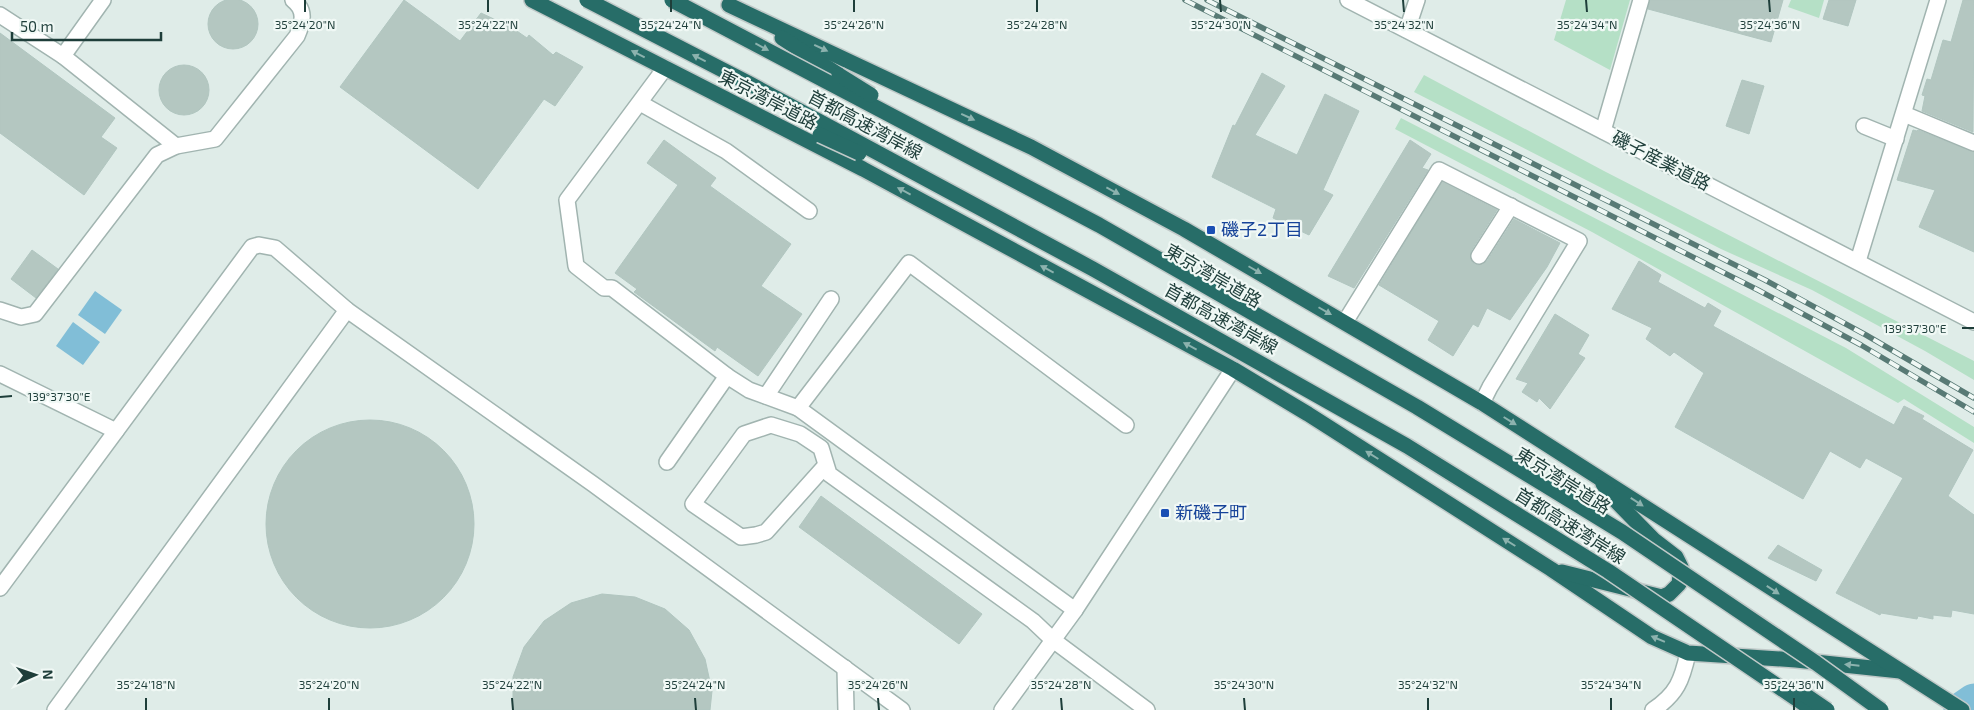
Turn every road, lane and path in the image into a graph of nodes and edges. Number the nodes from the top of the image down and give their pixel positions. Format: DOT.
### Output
graph roads {
  1 [pos="103,0"];
  2 [pos="293,0"];
  3 [pos="532,0"];
  4 [pos="587,0"];
  5 [pos="672,0"];
  6 [pos="1348,0"];
  7 [pos="1417,0"];
  8 [pos="1641,0"];
  9 [pos="1938,0"];
  10 [pos="725,2"];
  11 [pos="0,15"];
  12 [pos="1407,30"];
  13 [pos="63,56"];
  14 [pos="665,68"];
  15 [pos="696,85"];
  16 [pos="640,103"];
  17 [pos="1904,114"];
  18 [pos="1864,126"];
  19 [pos="1603,131"];
  20 [pos="1896,139"];
  21 [pos="1974,143"];
  22 [pos="176,146"];
  23 [pos="1511,206"];
  24 [pos="809,211"];
  25 [pos="1479,256"];
  26 [pos="1858,261"];
  27 [pos="831,299"];
  28 [pos="0,310"];
  29 [pos="347,310"];
  30 [pos="1345,322"];
  31 [pos="1974,322"];
  32 [pos="1232,369"];
  33 [pos="0,374"];
  34 [pos="727,376"];
  35 [pos="766,396"];
  36 [pos="1482,403"];
  37 [pos="798,408"];
  38 [pos="1126,425"];
  39 [pos="116,431"];
  40 [pos="667,462"];
  41 [pos="826,465"];
  42 [pos="1596,475"];
  43 [pos="1551,569"];
  44 [pos="1,586"];
  45 [pos="1075,610"];
  46 [pos="1054,640"];
  47 [pos="1688,652"];
  48 [pos="845,668"];
  49 [pos="1900,671"];
  50 [pos="55,710"];
  51 [pos="846,710"];
  52 [pos="902,710"];
  53 [pos="1002,710"];
  54 [pos="1147,710"];
  55 [pos="1653,710"];
  56 [pos="1812,710"];
  57 [pos="1827,710"];
  58 [pos="1872,710"];
  59 [pos="1881,710"];
  60 [pos="1962,710"];
  1 -- 13 [label="street"];
  2 -- 22 [label="street"];
  14 -- 3 [label="highway, 東京湾岸道路, one-way"];
  56 -- 4 [label="highway, 首都高速湾岸線, one-way, bridge"];
  5 -- 59 [label="highway, 首都高速湾岸線, one-way, bridge"];
  6 -- 12 [label="street, 磯子産業道路"];
  7 -- 12 [label="street"];
  8 -- 19 [label="street"];
  9 -- 17 [label="street"];
  10 -- 30 [label="highway, 東京湾岸道路, one-way"];
  10 -- 58 [label="highway, 東京湾岸道路, bridge"];
  11 -- 13 [label="street"];
  12 -- 19 [label="street, 磯子産業道路"];
  13 -- 22 [label="street"];
  14 -- 15 [label="highway, 東京湾岸道路"];
  14 -- 16 [label="street"];
  32 -- 15 [label="highway, 東京湾岸道路, one-way"];
  15 -- 57 [label="highway, 東京湾岸道路, bridge"];
  16 -- 24 [label="street"];
  16 -- 34 [label="street"];
  17 -- 20 [label="street"];
  17 -- 21 [label="street"];
  18 -- 20 [label="street"];
  19 -- 26 [label="street, 磯子産業道路"];
  20 -- 26 [label="street"];
  22 -- 28 [label="street"];
  23 -- 25 [label="street"];
  23 -- 30 [label="street"];
  23 -- 36 [label="street"];
  26 -- 31 [label="street, 磯子産業道路"];
  27 -- 35 [label="street"];
  29 -- 39 [label="street"];
  29 -- 48 [label="street"];
  29 -- 50 [label="street"];
  30 -- 36 [label="highway, 東京湾岸道路"];
  43 -- 32 [label="highway, 東京湾岸道路, one-way"];
  32 -- 45 [label="street"];
  33 -- 39 [label="street"];
  34 -- 35 [label="street"];
  34 -- 40 [label="street"];
  35 -- 37 [label="street"];
  36 -- 42 [label="highway, 東京湾岸道路, one-way"];
  37 -- 38 [label="street"];
  37 -- 45 [label="street"];
  39 -- 44 [label="street"];
  41 -- 41 [label="street"];
  41 -- 46 [label="street"];
  42 -- 43 [label="highway, 東京湾岸道路"];
  42 -- 49 [label="highway, 東京湾岸道路, one-way"];
  47 -- 43 [label="highway, 東京湾岸道路, one-way"];
  45 -- 46 [label="street"];
  46 -- 53 [label="street"];
  46 -- 54 [label="street"];
  49 -- 47 [label="highway, 東京湾岸道路, one-way"];
  47 -- 55 [label="street"];
  48 -- 51 [label="street"];
  48 -- 52 [label="street"];
  49 -- 60 [label="highway, 東京湾岸道路"];
}
